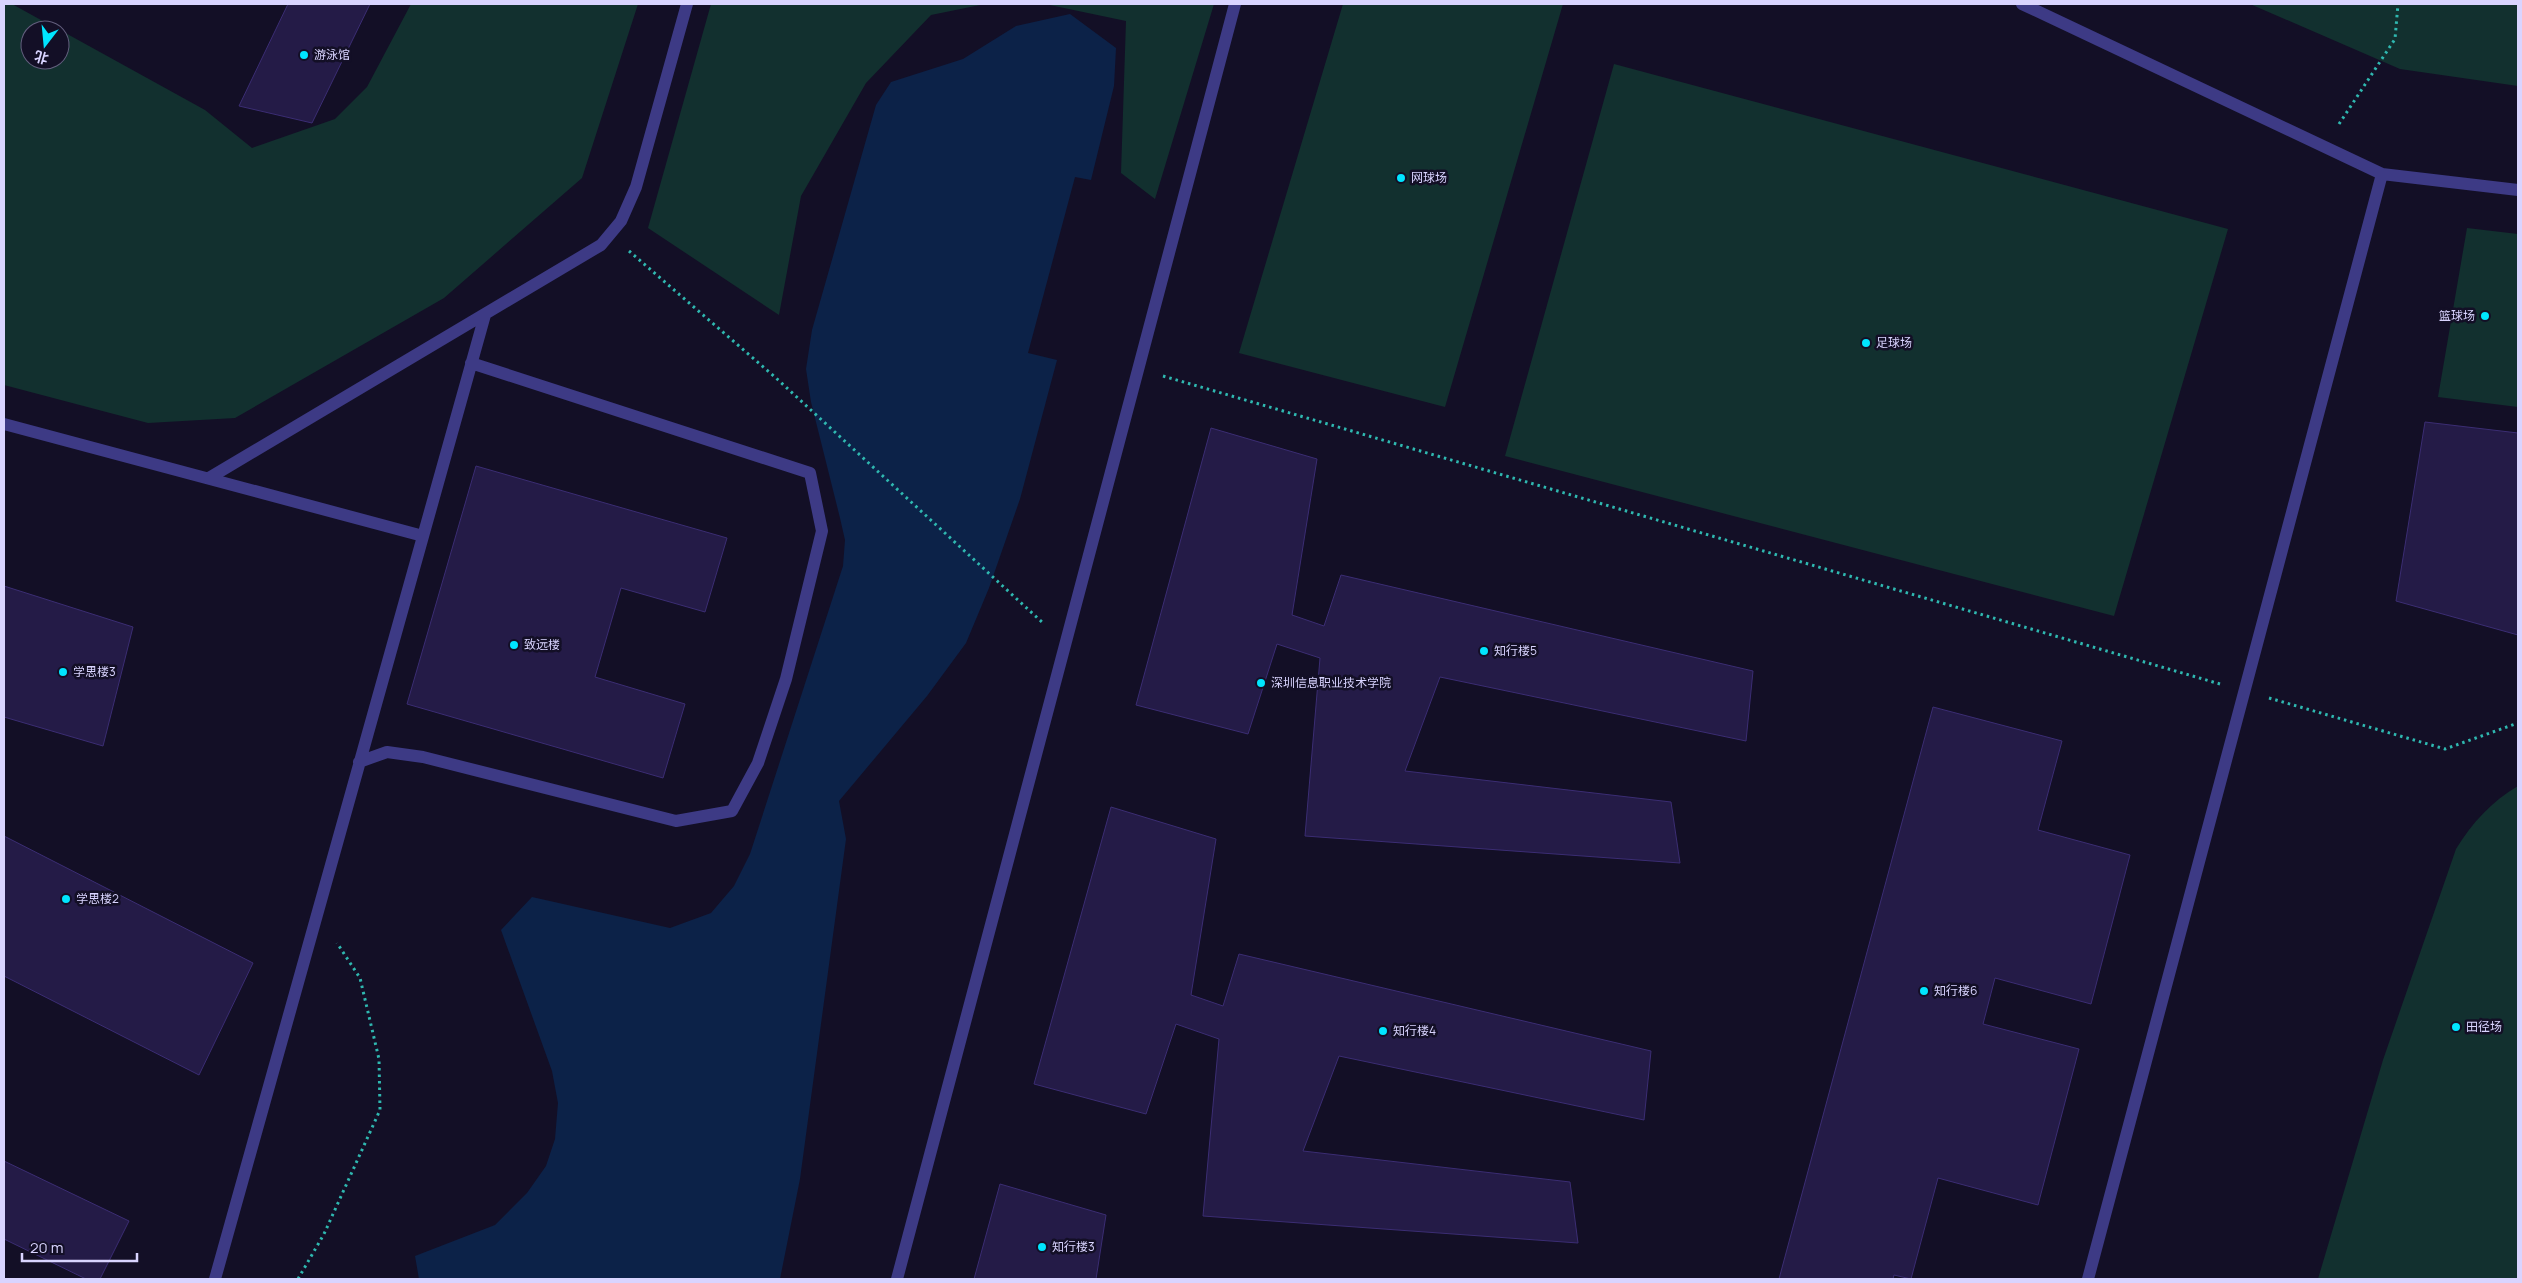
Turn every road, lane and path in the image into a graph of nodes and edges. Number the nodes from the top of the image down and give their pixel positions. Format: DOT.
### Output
graph roads {
  1 [pos="687,4"];
  2 [pos="1235,4"];
  3 [pos="2022,4"];
  4 [pos="2398,4"];
  5 [pos="2325,146"];
  6 [pos="2382,174"];
  7 [pos="2518,190"];
  8 [pos="610,235"];
  9 [pos="485,315"];
  10 [pos="471,362"];
  11 [pos="1138,369"];
  12 [pos="4,424"];
  13 [pos="209,478"];
  14 [pos="423,536"];
  15 [pos="1065,644"];
  16 [pos="2244,691"];
  17 [pos="2518,723"];
  18 [pos="359,762"];
  19 [pos="317,912"];
  20 [pos="215,1279"];
  21 [pos="298,1279"];
  22 [pos="898,1279"];
  23 [pos="2088,1279"];
  1 -- 8 [label="street"];
  2 -- 11 [label="street"];
  3 -- 5 [label="street"];
  4 -- 5 [label="path"];
  5 -- 6 [label="street"];
  6 -- 7 [label="street"];
  6 -- 16 [label="street"];
  8 -- 9 [label="street"];
  8 -- 15 [label="path"];
  9 -- 10 [label="street"];
  9 -- 13 [label="street"];
  10 -- 14 [label="street"];
  10 -- 18 [label="street"];
  11 -- 15 [label="street"];
  11 -- 16 [label="path"];
  12 -- 13 [label="street"];
  13 -- 14 [label="street"];
  14 -- 18 [label="street"];
  15 -- 22 [label="street"];
  16 -- 17 [label="path"];
  16 -- 23 [label="street"];
  18 -- 19 [label="street"];
  19 -- 20 [label="street"];
  19 -- 21 [label="path"];
}
